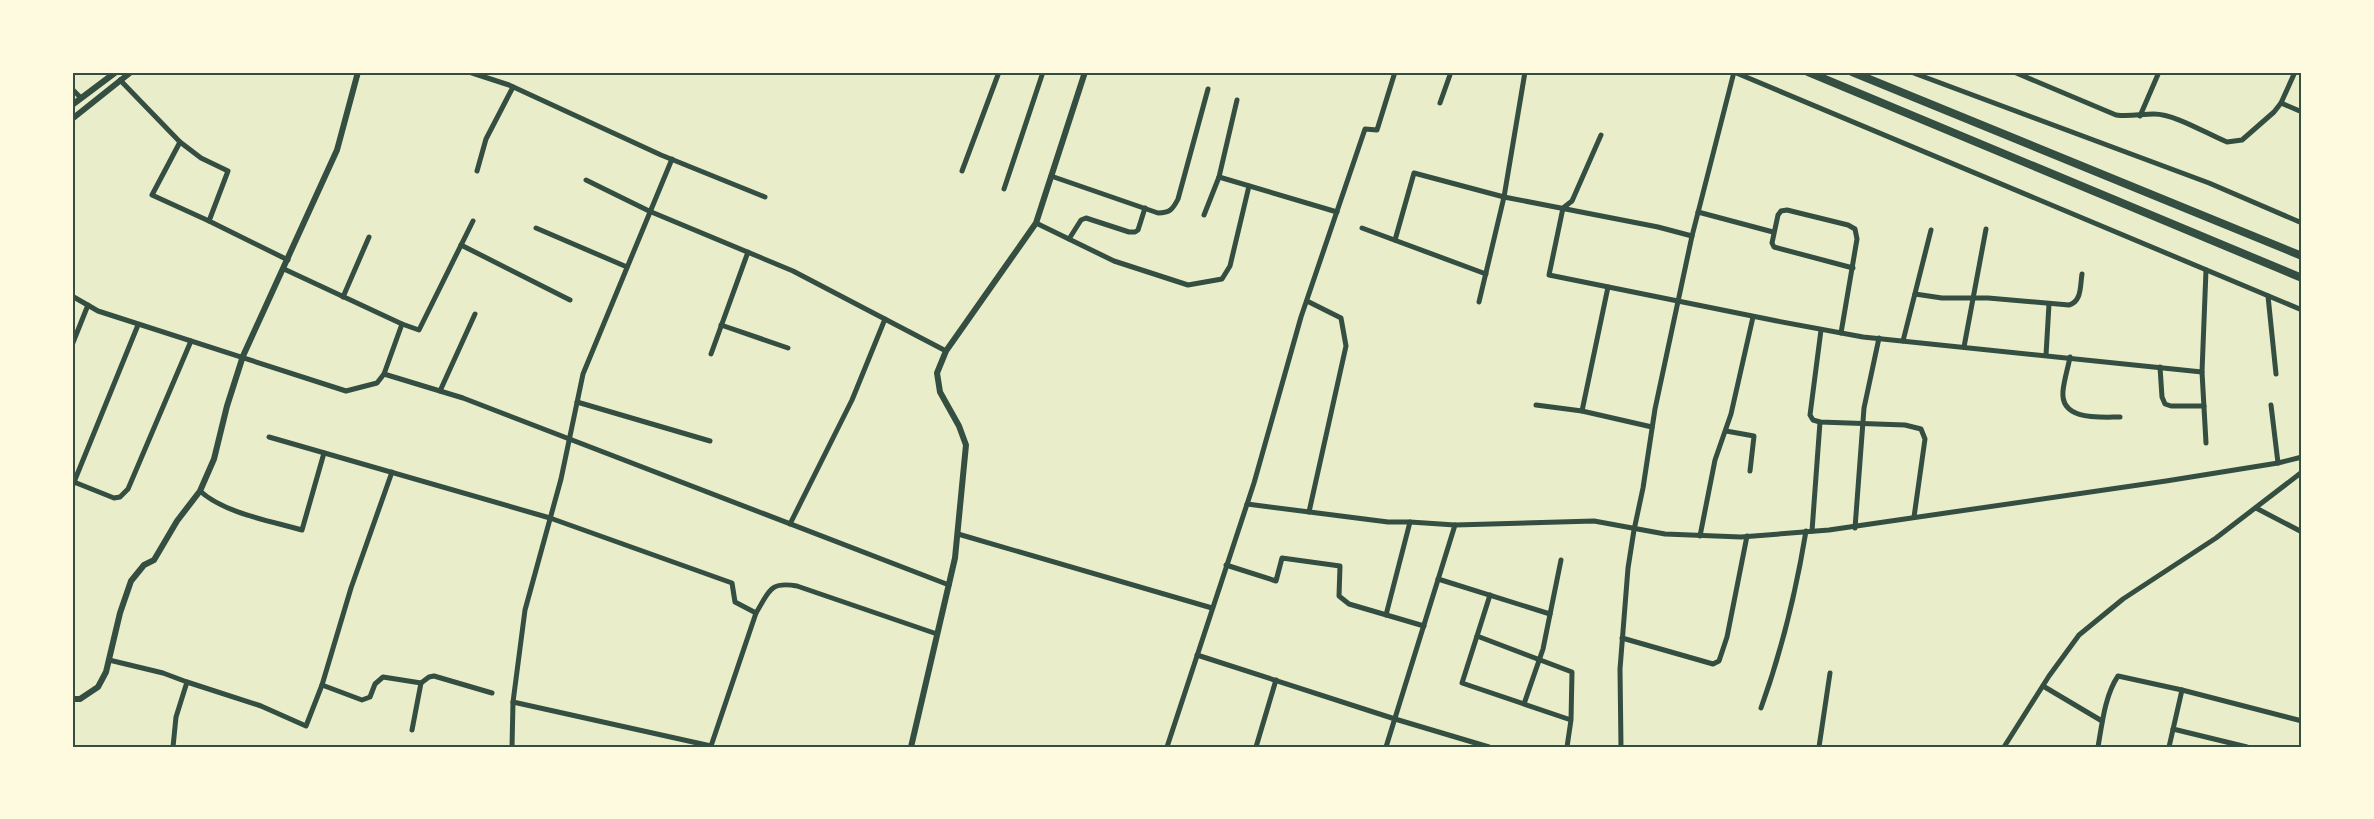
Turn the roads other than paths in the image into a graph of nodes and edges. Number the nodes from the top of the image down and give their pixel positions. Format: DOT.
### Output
graph roads {
  1 [pos="116,72"];
  2 [pos="131,72"];
  3 [pos="358,72"];
  4 [pos="469,72"];
  5 [pos="999,72"];
  6 [pos="1043,72"];
  7 [pos="1084,72"];
  8 [pos="1395,72"];
  9 [pos="1451,72"];
  10 [pos="1525,72"];
  11 [pos="1734,72"];
  12 [pos="1808,72"];
  13 [pos="1852,72"];
  14 [pos="1911,72"];
  15 [pos="2014,72"];
  16 [pos="2159,72"];
  17 [pos="2295,72"];
  18 [pos="120,80"];
  19 [pos="513,87"];
  20 [pos="1208,88"];
  21 [pos="72,89"];
  22 [pos="81,98"];
  23 [pos="1237,100"];
  24 [pos="1440,103"];
  25 [pos="2281,103"];
  26 [pos="72,105"];
  27 [pos="2302,112"];
  28 [pos="2140,116"];
  29 [pos="72,119"];
  30 [pos="1601,135"];
  31 [pos="180,142"];
  32 [pos="672,159"];
  33 [pos="477,171"];
  34 [pos="962,171"];
  35 [pos="1051,176"];
  36 [pos="1219,177"];
  37 [pos="586,180"];
  38 [pos="1249,186"];
  39 [pos="1004,189"];
  40 [pos="765,197"];
  41 [pos="1504,197"];
  42 [pos="1145,208"];
  43 [pos="1563,208"];
  44 [pos="649,211"];
  45 [pos="1337,212"];
  46 [pos="1698,212"];
  47 [pos="1204,216"];
  48 [pos="208,221"];
  49 [pos="473,221"];
  50 [pos="1035,223"];
  51 [pos="2302,223"];
  52 [pos="536,228"];
  53 [pos="1362,228"];
  54 [pos="1986,229"];
  55 [pos="1931,230"];
  56 [pos="1773,232"];
  57 [pos="1692,236"];
  58 [pos="369,237"];
  59 [pos="1069,239"];
  60 [pos="1395,240"];
  61 [pos="461,245"];
  62 [pos="748,252"];
  63 [pos="2302,256"];
  64 [pos="288,260"];
  65 [pos="627,267"];
  66 [pos="1852,268"];
  67 [pos="284,269"];
  68 [pos="2206,270"];
  69 [pos="1486,274"];
  70 [pos="2082,274"];
  71 [pos="2302,278"];
  72 [pos="1608,287"];
  73 [pos="1915,294"];
  74 [pos="72,296"];
  75 [pos="2268,296"];
  76 [pos="344,297"];
  77 [pos="1973,298"];
  78 [pos="570,300"];
  79 [pos="1307,301"];
  80 [pos="1678,301"];
  81 [pos="1479,302"];
  82 [pos="2049,304"];
  83 [pos="88,305"];
  84 [pos="2302,310"];
  85 [pos="474,314"];
  86 [pos="1753,317"];
  87 [pos="885,319"];
  88 [pos="402,324"];
  89 [pos="138,325"];
  90 [pos="721,325"];
  91 [pos="1821,330"];
  92 [pos="1841,333"];
  93 [pos="1879,338"];
  94 [pos="1903,340"];
  95 [pos="191,341"];
  96 [pos="72,345"];
  97 [pos="1964,347"];
  98 [pos="788,348"];
  99 [pos="946,351"];
  100 [pos="711,354"];
  101 [pos="2046,355"];
  102 [pos="243,356"];
  103 [pos="2070,357"];
  104 [pos="2160,367"];
  105 [pos="2202,372"];
  106 [pos="384,374"];
  107 [pos="2276,374"];
  108 [pos="440,391"];
  109 [pos="577,402"];
  110 [pos="1536,405"];
  111 [pos="2271,405"];
  112 [pos="2204,406"];
  113 [pos="1582,411"];
  114 [pos="2120,417"];
  115 [pos="1820,422"];
  116 [pos="1862,423"];
  117 [pos="1652,427"];
  118 [pos="1726,431"];
  119 [pos="269,437"];
  120 [pos="569,439"];
  121 [pos="710,441"];
  122 [pos="2206,443"];
  123 [pos="324,453"];
  124 [pos="2302,457"];
  125 [pos="2278,463"];
  126 [pos="1750,471"];
  127 [pos="392,472"];
  128 [pos="2302,472"];
  129 [pos="73,484"];
  130 [pos="200,491"];
  131 [pos="1247,504"];
  132 [pos="2256,508"];
  133 [pos="1309,512"];
  134 [pos="1914,517"];
  135 [pos="550,518"];
  136 [pos="1410,522"];
  137 [pos="790,524"];
  138 [pos="1455,525"];
  139 [pos="1855,528"];
  140 [pos="1634,530"];
  141 [pos="1809,531"];
  142 [pos="2302,532"];
  143 [pos="958,534"];
  144 [pos="1700,536"];
  145 [pos="1747,536"];
  146 [pos="1561,560"];
  147 [pos="1226,565"];
  148 [pos="1438,579"];
  149 [pos="949,585"];
  150 [pos="1490,595"];
  151 [pos="1212,608"];
  152 [pos="756,613"];
  153 [pos="1550,614"];
  154 [pos="1386,615"];
  155 [pos="1424,626"];
  156 [pos="937,634"];
  157 [pos="1477,636"];
  158 [pos="1622,638"];
  159 [pos="1197,655"];
  160 [pos="1539,659"];
  161 [pos="108,660"];
  162 [pos="1830,674"];
  163 [pos="1276,680"];
  164 [pos="187,682"];
  165 [pos="421,683"];
  166 [pos="322,686"];
  167 [pos="2043,686"];
  168 [pos="2182,690"];
  169 [pos="492,693"];
  170 [pos="72,699"];
  171 [pos="513,702"];
  172 [pos="1524,704"];
  173 [pos="1761,708"];
  174 [pos="1395,719"];
  175 [pos="1571,720"];
  176 [pos="2102,721"];
  177 [pos="2302,721"];
  178 [pos="2173,729"];
  179 [pos="412,730"];
  180 [pos="173,747"];
  181 [pos="512,747"];
  182 [pos="911,747"];
  183 [pos="1167,747"];
  184 [pos="1256,747"];
  185 [pos="1386,747"];
  186 [pos="1488,747"];
  187 [pos="1567,747"];
  188 [pos="1621,747"];
  189 [pos="1819,747"];
  190 [pos="2004,747"];
  191 [pos="2098,747"];
  192 [pos="2169,747"];
  193 [pos="2247,747"];
  1 -- 22 [label="street"];
  2 -- 18 [label="street"];
  3 -- 64 [label="street"];
  4 -- 19 [label="street"];
  5 -- 34 [label="street"];
  6 -- 39 [label="street"];
  7 -- 35 [label="street"];
  8 -- 45 [label="street"];
  9 -- 24 [label="street"];
  10 -- 41 [label="street"];
  11 -- 46 [label="street"];
  11 -- 68 [label="street"];
  12 -- 71 [label="highway"];
  13 -- 63 [label="highway"];
  14 -- 51 [label="street"];
  15 -- 28 [label="street"];
  16 -- 28 [label="street"];
  17 -- 25 [label="street"];
  18 -- 29 [label="street"];
  18 -- 31 [label="street"];
  19 -- 32 [label="street"];
  19 -- 33 [label="street"];
  20 -- 42 [label="street"];
  21 -- 22 [label="street"];
  22 -- 26 [label="street"];
  23 -- 36 [label="street"];
  25 -- 27 [label="street"];
  25 -- 28 [label="street"];
  30 -- 43 [label="street"];
  31 -- 48 [label="street"];
  31 -- 48 [label="street"];
  32 -- 40 [label="street"];
  32 -- 44 [label="street"];
  35 -- 42 [label="street"];
  35 -- 50 [label="street"];
  36 -- 38 [label="street"];
  36 -- 47 [label="street"];
  37 -- 44 [label="street"];
  38 -- 45 [label="street"];
  38 -- 59 [label="street"];
  41 -- 43 [label="street"];
  41 -- 60 [label="street"];
  41 -- 69 [label="street"];
  42 -- 59 [label="street"];
  43 -- 57 [label="street"];
  43 -- 72 [label="street"];
  44 -- 62 [label="street"];
  44 -- 65 [label="street"];
  45 -- 79 [label="street"];
  46 -- 56 [label="street"];
  46 -- 57 [label="street"];
  48 -- 64 [label="street"];
  49 -- 61 [label="street"];
  50 -- 59 [label="street"];
  50 -- 99 [label="street"];
  52 -- 65 [label="street"];
  53 -- 60 [label="street"];
  54 -- 77 [label="street"];
  55 -- 73 [label="street"];
  56 -- 66 [label="street"];
  56 -- 66 [label="street"];
  57 -- 80 [label="street"];
  58 -- 76 [label="street"];
  60 -- 69 [label="street"];
  61 -- 78 [label="street"];
  61 -- 88 [label="street"];
  62 -- 87 [label="street"];
  62 -- 90 [label="street"];
  64 -- 67 [label="street"];
  65 -- 109 [label="street"];
  66 -- 92 [label="street"];
  67 -- 76 [label="street"];
  67 -- 102 [label="street"];
  68 -- 75 [label="street"];
  68 -- 105 [label="street"];
  69 -- 81 [label="street"];
  70 -- 82 [label="street"];
  72 -- 80 [label="street"];
  72 -- 113 [label="street"];
  73 -- 77 [label="street"];
  73 -- 94 [label="street"];
  74 -- 83 [label="street"];
  75 -- 84 [label="street"];
  75 -- 107 [label="street"];
  76 -- 88 [label="street"];
  77 -- 82 [label="street"];
  77 -- 97 [label="street"];
  79 -- 131 [label="street"];
  79 -- 133 [label="street"];
  80 -- 86 [label="street"];
  80 -- 117 [label="street"];
  82 -- 101 [label="street"];
  83 -- 89 [label="street"];
  83 -- 96 [label="street"];
  85 -- 108 [label="street"];
  86 -- 91 [label="street"];
  86 -- 118 [label="street"];
  87 -- 99 [label="street"];
  87 -- 137 [label="street"];
  88 -- 106 [label="street"];
  89 -- 95 [label="street"];
  89 -- 129 [label="street"];
  90 -- 98 [label="street"];
  90 -- 100 [label="street"];
  91 -- 92 [label="street"];
  91 -- 115 [label="street"];
  92 -- 93 [label="street"];
  93 -- 94 [label="street"];
  93 -- 116 [label="street"];
  94 -- 97 [label="street"];
  95 -- 102 [label="street"];
  95 -- 129 [label="street"];
  97 -- 101 [label="street"];
  99 -- 143 [label="street"];
  101 -- 103 [label="street"];
  102 -- 106 [label="street"];
  102 -- 130 [label="street"];
  103 -- 104 [label="street"];
  103 -- 114 [label="street"];
  104 -- 105 [label="street"];
  104 -- 112 [label="street"];
  105 -- 112 [label="street"];
  106 -- 108 [label="street"];
  108 -- 120 [label="street"];
  109 -- 120 [label="street"];
  109 -- 121 [label="street"];
  110 -- 113 [label="street"];
  111 -- 125 [label="street"];
  112 -- 122 [label="street"];
  113 -- 117 [label="street"];
  115 -- 116 [label="street"];
  115 -- 141 [label="street"];
  116 -- 134 [label="street"];
  116 -- 139 [label="street"];
  117 -- 140 [label="street"];
  118 -- 126 [label="street"];
  118 -- 144 [label="street"];
  119 -- 123 [label="street"];
  120 -- 135 [label="street"];
  120 -- 137 [label="street"];
  123 -- 127 [label="street"];
  123 -- 130 [label="street"];
  124 -- 125 [label="street"];
  125 -- 134 [label="street"];
  127 -- 135 [label="street"];
  127 -- 166 [label="street"];
  128 -- 132 [label="street"];
  130 -- 161 [label="street"];
  131 -- 133 [label="street"];
  131 -- 147 [label="street"];
  132 -- 142 [label="street"];
  132 -- 167 [label="street"];
  133 -- 136 [label="street"];
  134 -- 139 [label="street"];
  135 -- 152 [label="street"];
  135 -- 171 [label="street"];
  136 -- 138 [label="street"];
  136 -- 154 [label="street"];
  137 -- 149 [label="street"];
  138 -- 140 [label="street"];
  138 -- 148 [label="street"];
  139 -- 141 [label="street"];
  140 -- 144 [label="street"];
  140 -- 158 [label="street"];
  141 -- 145 [label="street"];
  141 -- 173 [label="street"];
  143 -- 149 [label="street"];
  143 -- 151 [label="street"];
  144 -- 145 [label="street"];
  145 -- 158 [label="street"];
  146 -- 153 [label="street"];
  147 -- 151 [label="street"];
  147 -- 154 [label="street"];
  148 -- 150 [label="street"];
  148 -- 155 [label="street"];
  149 -- 156 [label="street"];
  150 -- 153 [label="street"];
  150 -- 157 [label="street"];
  151 -- 159 [label="street"];
  152 -- 156 [label="street"];
  152 -- 171 [label="street"];
  153 -- 160 [label="street"];
  154 -- 155 [label="street"];
  155 -- 174 [label="street"];
  156 -- 182 [label="street"];
  157 -- 160 [label="street"];
  157 -- 172 [label="street"];
  158 -- 188 [label="street"];
  159 -- 163 [label="street"];
  159 -- 183 [label="street"];
  160 -- 172 [label="street"];
  160 -- 175 [label="street"];
  161 -- 164 [label="street"];
  161 -- 170 [label="street"];
  162 -- 189 [label="street"];
  163 -- 174 [label="street"];
  163 -- 184 [label="street"];
  164 -- 166 [label="street"];
  164 -- 180 [label="street"];
  165 -- 166 [label="street"];
  165 -- 169 [label="street"];
  165 -- 179 [label="street"];
  167 -- 176 [label="street"];
  167 -- 190 [label="street"];
  168 -- 176 [label="street"];
  168 -- 177 [label="street"];
  168 -- 178 [label="street"];
  171 -- 181 [label="street"];
  172 -- 175 [label="street"];
  174 -- 185 [label="street"];
  174 -- 186 [label="street"];
  175 -- 187 [label="street"];
  176 -- 191 [label="street"];
  178 -- 192 [label="street"];
  178 -- 193 [label="street"];
}
